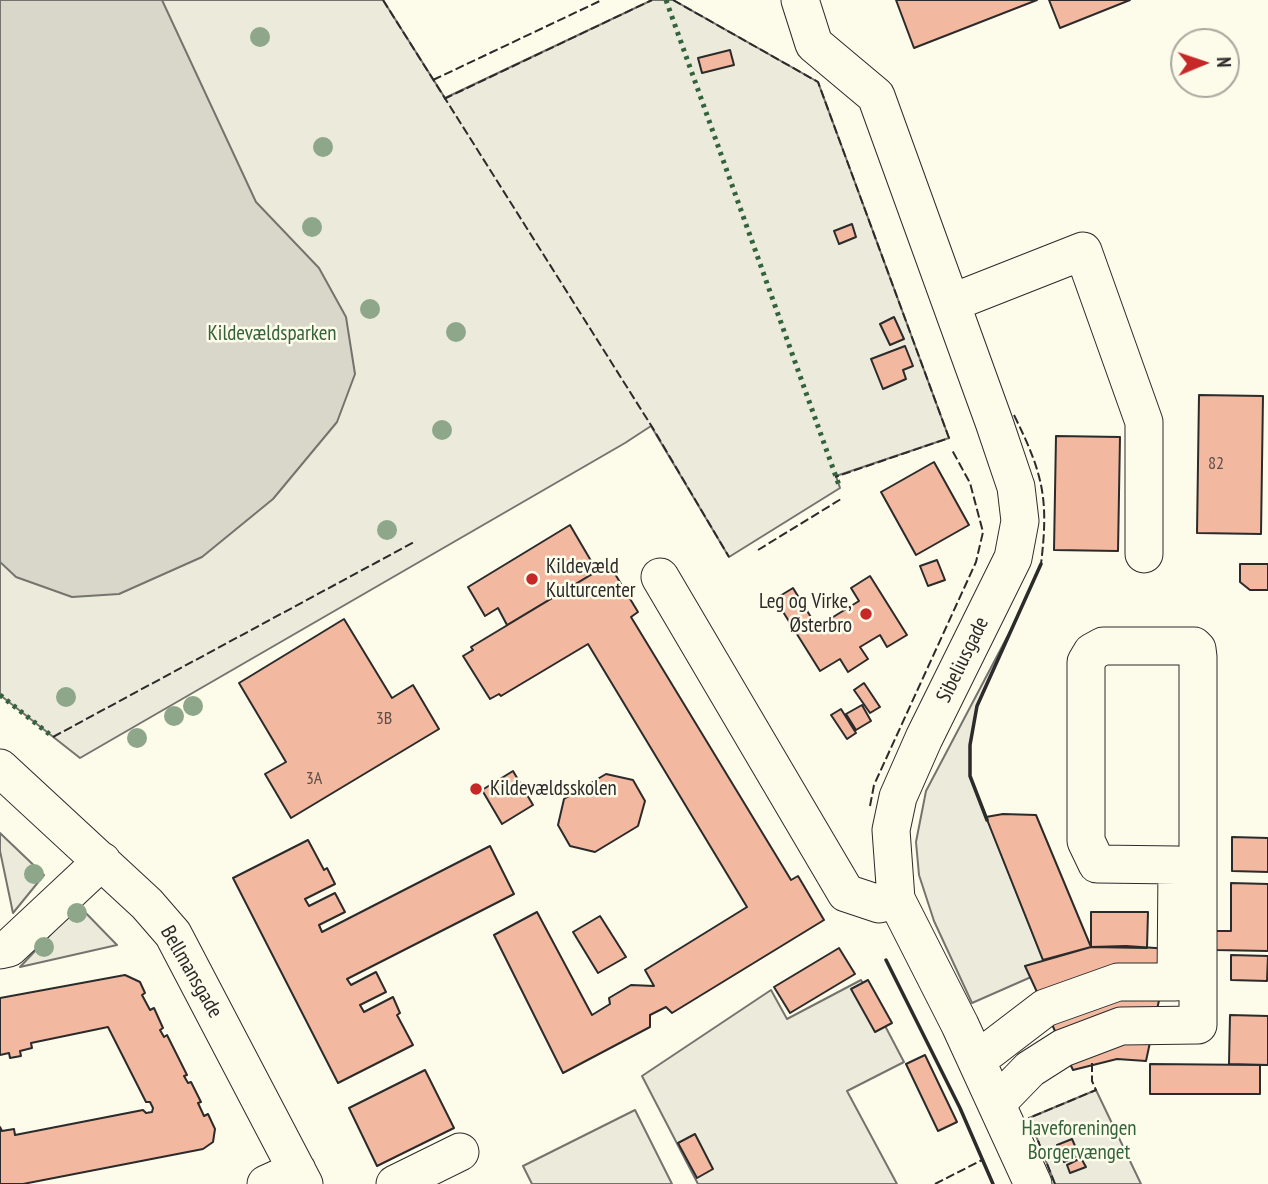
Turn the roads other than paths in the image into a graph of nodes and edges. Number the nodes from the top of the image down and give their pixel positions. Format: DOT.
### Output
graph roads {
  1 [pos="800,0"];
  2 [pos="951,303"];
  3 [pos="1144,554"];
  4 [pos="660,577"];
  5 [pos="0,768"];
  6 [pos="1188,856"];
  7 [pos="102,861"];
  8 [pos="896,899"];
  9 [pos="0,950"];
  10 [pos="976,1060"];
  11 [pos="997,1102"];
  12 [pos="460,1152"];
  13 [pos="289,1179"];
  14 [pos="395,1184"];
  15 [pos="1033,1184"];
  1 -- 2 [label="street, Sibeliusgade"];
  2 -- 3 [label="street"];
  2 -- 8 [label="street, Sibeliusgade"];
  4 -- 8 [label="street"];
  5 -- 7 [label="street, Bellmansgade"];
  6 -- 6 [label="street"];
  6 -- 10 [label="street"];
  6 -- 11 [label="street"];
  7 -- 9 [label="street"];
  7 -- 13 [label="street, Bellmansgade"];
  8 -- 10 [label="street, Sibeliusgade"];
  10 -- 11 [label="street, Sibeliusgade"];
  11 -- 15 [label="street, Sibeliusgade"];
  12 -- 14 [label="street"];
}
